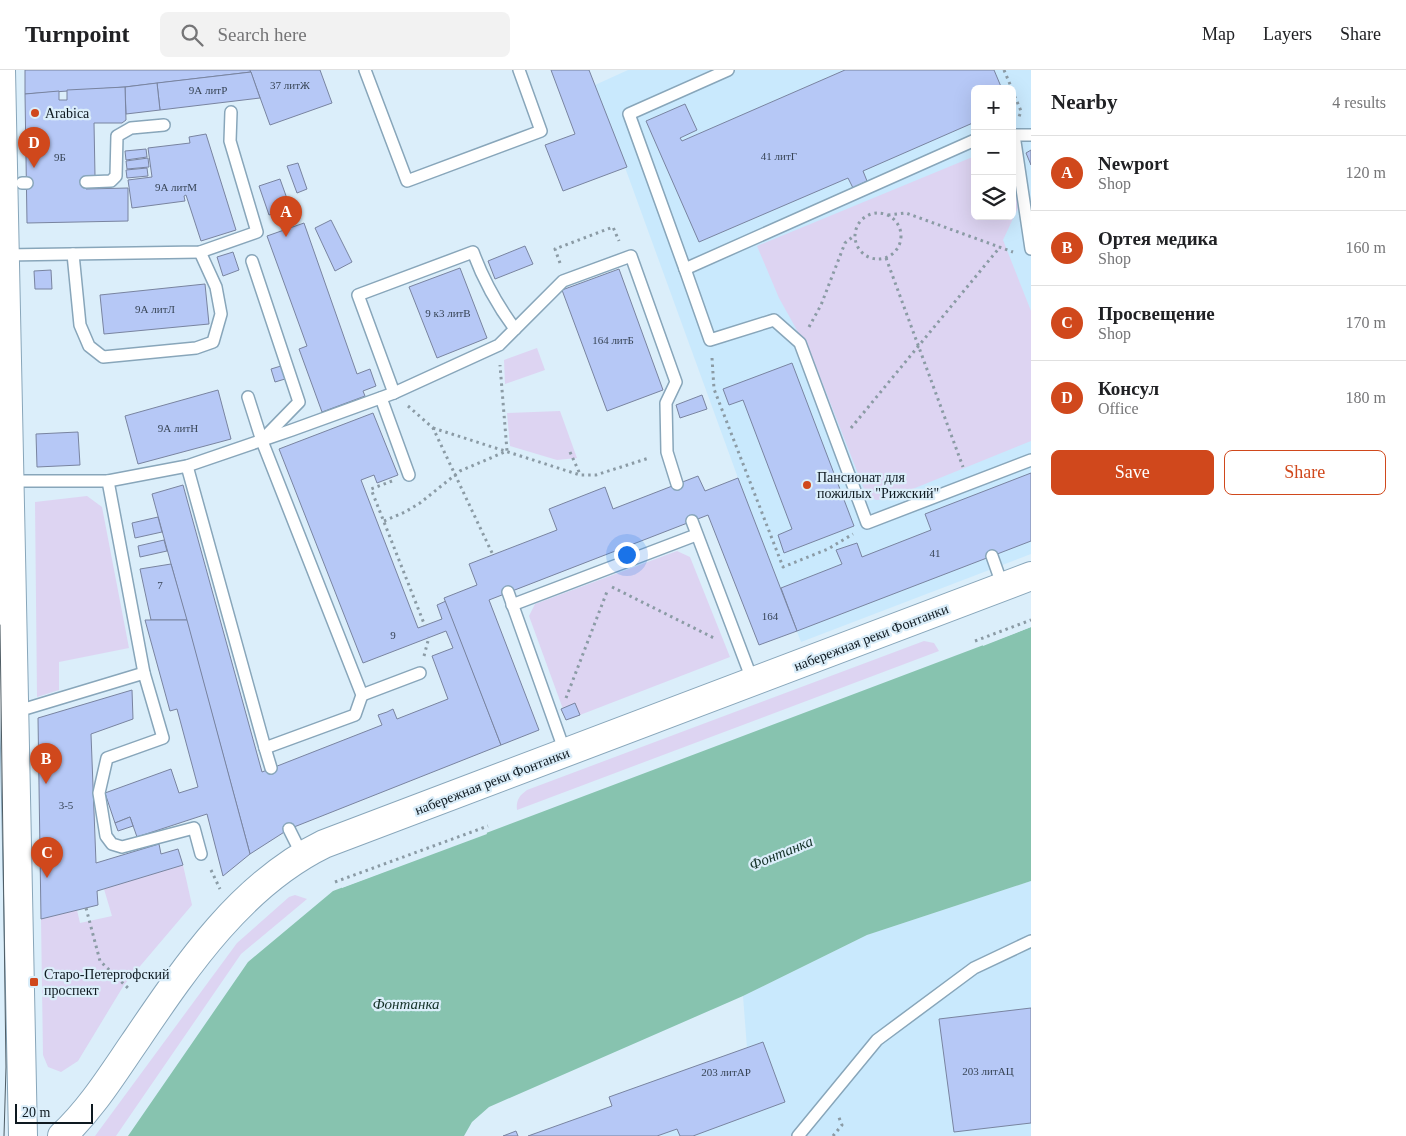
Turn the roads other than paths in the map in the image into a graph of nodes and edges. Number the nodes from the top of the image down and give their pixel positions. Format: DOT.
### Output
graph roads {
  1 [pos="1,70"];
  2 [pos="365,70"];
  3 [pos="519,70"];
  4 [pos="728,70"];
  5 [pos="231,112"];
  6 [pos="164,124"];
  7 [pos="1016,135"];
  8 [pos="1031,135"];
  9 [pos="971,142"];
  10 [pos="1016,154"];
  11 [pos="86,182"];
  12 [pos="1031,249"];
  13 [pos="200,252"];
  14 [pos="5,254"];
  15 [pos="74,254"];
  16 [pos="252,261"];
  17 [pos="684,269"];
  18 [pos="515,328"];
  19 [pos="394,393"];
  20 [pos="248,397"];
  21 [pos="380,398"];
  22 [pos="262,441"];
  23 [pos="1031,460"];
  24 [pos="187,466"];
  25 [pos="408,475"];
  26 [pos="5,481"];
  27 [pos="108,481"];
  28 [pos="677,484"];
  29 [pos="967,485"];
  30 [pos="969,497"];
  31 [pos="692,521"];
  32 [pos="696,535"];
  33 [pos="992,556"];
  34 [pos="1031,576"];
  35 [pos="1003,587"];
  36 [pos="508,592"];
  37 [pos="512,605"];
  38 [pos="144,673"];
  39 [pos="420,673"];
  40 [pos="753,682"];
  41 [pos="362,695"];
  42 [pos="14,708"];
  43 [pos="265,748"];
  44 [pos="565,754"];
  45 [pos="271,768"];
  46 [pos="289,829"];
  47 [pos="202,854"];
  48 [pos="302,855"];
  49 [pos="1031,941"];
  50 [pos="23,1136"];
  51 [pos="62,1136"];
  52 [pos="798,1136"];
  1 -- 14 [label="street"];
  2 -- 3 [label="lane"];
  4 -- 17 [label="lane"];
  5 -- 13 [label="lane"];
  6 -- 11 [label="lane"];
  7 -- 8 [label="lane"];
  9 -- 17 [label="lane"];
  10 -- 12 [label="lane"];
  13 -- 15 [label="lane"];
  13 -- 15 [label="lane"];
  14 -- 15 [label="lane"];
  14 -- 26 [label="street"];
  16 -- 22 [label="lane"];
  17 -- 29 [label="lane"];
  18 -- 19 [label="lane"];
  18 -- 19 [label="lane"];
  18 -- 28 [label="lane"];
  19 -- 21 [label="lane"];
  20 -- 22 [label="lane"];
  21 -- 22 [label="lane"];
  21 -- 25 [label="lane"];
  22 -- 24 [label="lane"];
  22 -- 41 [label="lane"];
  23 -- 29 [label="lane"];
  24 -- 27 [label="lane"];
  24 -- 43 [label="lane"];
  26 -- 27 [label="lane"];
  26 -- 42 [label="street"];
  27 -- 38 [label="lane"];
  29 -- 30 [label="lane"];
  31 -- 32 [label="lane"];
  32 -- 37 [label="lane"];
  32 -- 40 [label="lane"];
  33 -- 35 [label="lane"];
  34 -- 35 [label="street, набережная реки Фонтанки"];
  35 -- 40 [label="street, набережная реки Фонтанки"];
  36 -- 37 [label="lane"];
  37 -- 44 [label="lane"];
  38 -- 42 [label="lane"];
  38 -- 47 [label="lane"];
  39 -- 41 [label="lane"];
  40 -- 44 [label="street, набережная реки Фонтанки"];
  41 -- 43 [label="lane"];
  42 -- 50 [label="street"];
  43 -- 45 [label="lane"];
  44 -- 48 [label="street, набережная реки Фонтанки"];
  46 -- 48 [label="lane"];
  48 -- 51 [label="street, набережная реки Фонтанки"];
  49 -- 52 [label="lane"];
}
